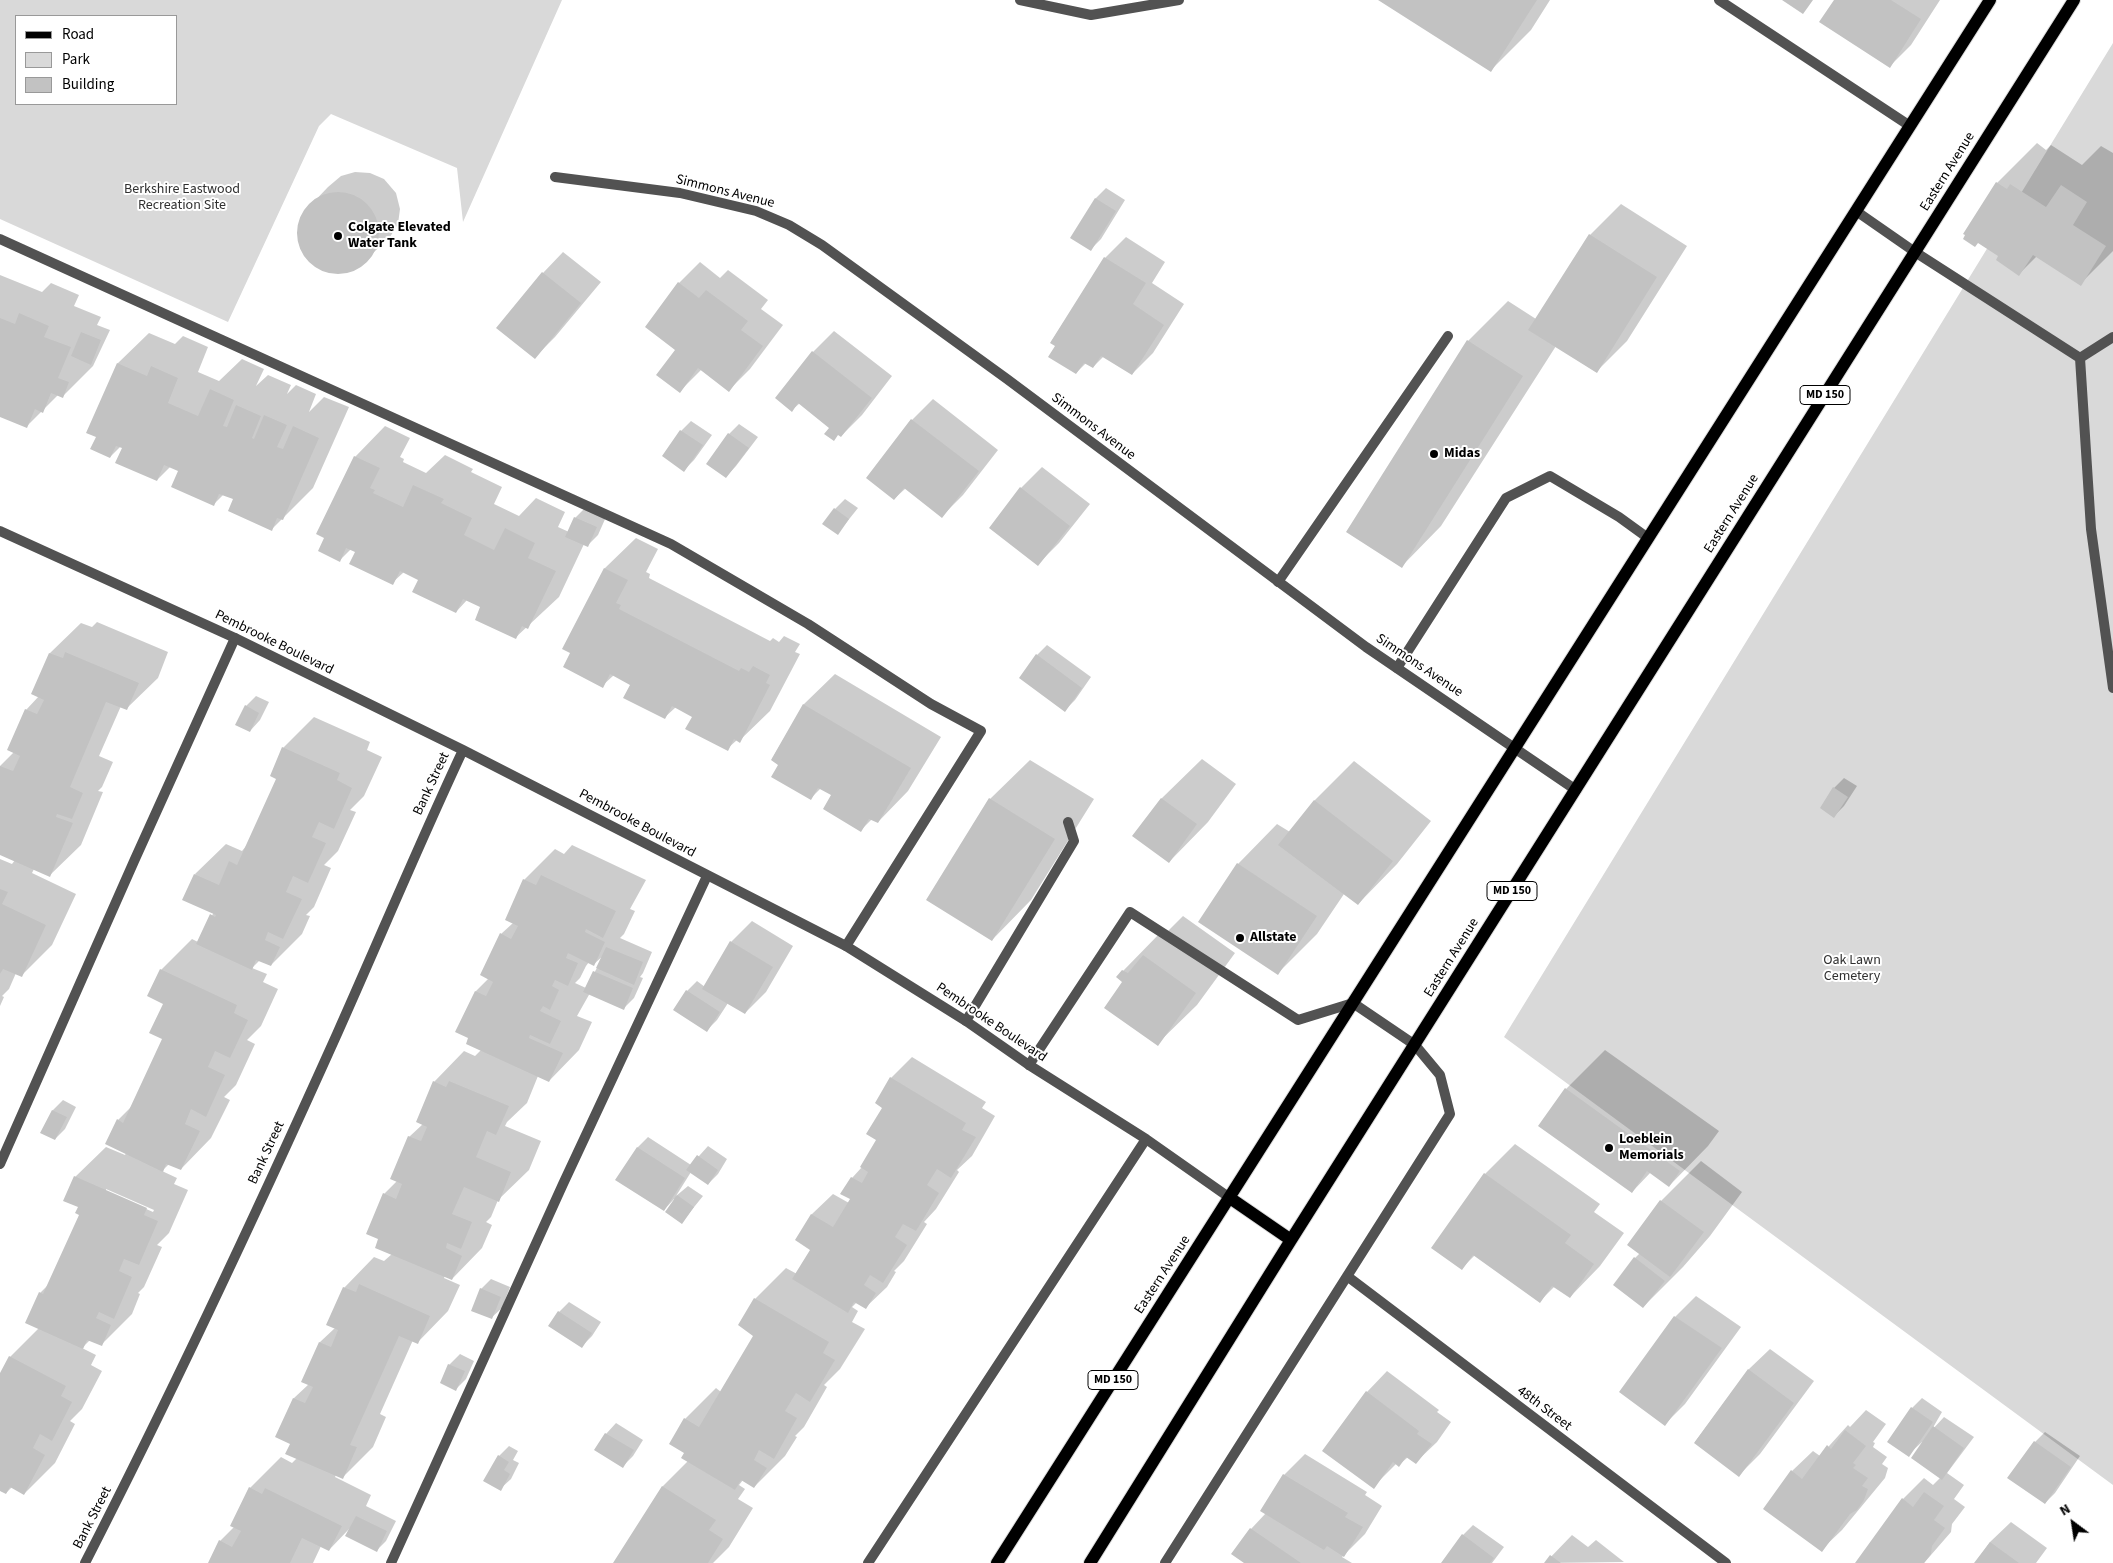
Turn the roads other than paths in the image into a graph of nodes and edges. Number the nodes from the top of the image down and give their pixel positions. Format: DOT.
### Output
graph roads {
  1 [pos="1020,0"];
  2 [pos="1179,0"];
  3 [pos="1719,0"];
  4 [pos="1990,0"];
  5 [pos="2074,0"];
  6 [pos="1910,126"];
  7 [pos="555,177"];
  8 [pos="1856,211"];
  9 [pos="0,239"];
  10 [pos="1915,252"];
  11 [pos="1448,336"];
  12 [pos="2113,337"];
  13 [pos="2080,358"];
  14 [pos="0,531"];
  15 [pos="1648,538"];
  16 [pos="1278,582"];
  17 [pos="236,638"];
  18 [pos="1397,668"];
  19 [pos="2113,688"];
  20 [pos="1515,749"];
  21 [pos="463,750"];
  22 [pos="1576,790"];
  23 [pos="1068,822"];
  24 [pos="707,876"];
  25 [pos="846,946"];
  26 [pos="1353,1003"];
  27 [pos="966,1021"];
  28 [pos="1415,1044"];
  29 [pos="1029,1065"];
  30 [pos="1146,1139"];
  31 [pos="0,1164"];
  32 [pos="1230,1198"];
  33 [pos="1291,1240"];
  34 [pos="1347,1276"];
  35 [pos="85,1563"];
  36 [pos="391,1563"];
  37 [pos="868,1563"];
  38 [pos="997,1563"];
  39 [pos="1090,1563"];
  40 [pos="1165,1563"];
  41 [pos="1726,1563"];
  1 -- 2 [label="street"];
  3 -- 6 [label="street"];
  4 -- 6 [label="main road, Eastern Avenue / MD 150"];
  5 -- 10 [label="main road, Eastern Avenue / MD 150"];
  6 -- 8 [label="main road, Eastern Avenue / MD 150"];
  7 -- 16 [label="street, Simmons Avenue"];
  8 -- 10 [label="street"];
  8 -- 15 [label="main road, Eastern Avenue / MD 150"];
  9 -- 25 [label="street"];
  10 -- 13 [label="street"];
  10 -- 22 [label="main road, Eastern Avenue / MD 150"];
  11 -- 16 [label="street"];
  12 -- 13 [label="street"];
  13 -- 19 [label="street"];
  14 -- 17 [label="street, Pembrooke Boulevard"];
  15 -- 18 [label="street"];
  15 -- 20 [label="main road, Eastern Avenue / MD 150"];
  16 -- 18 [label="street, Simmons Avenue"];
  17 -- 21 [label="street, Pembrooke Boulevard"];
  17 -- 31 [label="street"];
  18 -- 20 [label="street, Simmons Avenue"];
  20 -- 22 [label="street, Simmons Avenue"];
  20 -- 26 [label="main road, Eastern Avenue / MD 150"];
  21 -- 24 [label="street, Pembrooke Boulevard"];
  21 -- 35 [label="street, Bank Street"];
  22 -- 28 [label="main road, Eastern Avenue / MD 150"];
  23 -- 27 [label="street"];
  24 -- 25 [label="street, Pembrooke Boulevard"];
  24 -- 36 [label="street"];
  25 -- 27 [label="street, Pembrooke Boulevard"];
  26 -- 28 [label="street"];
  26 -- 29 [label="street"];
  26 -- 32 [label="main road, Eastern Avenue / MD 150"];
  27 -- 29 [label="street, Pembrooke Boulevard"];
  28 -- 33 [label="main road, Eastern Avenue / MD 150"];
  28 -- 34 [label="street"];
  29 -- 30 [label="street, Pembrooke Boulevard"];
  30 -- 32 [label="street, Pembrooke Boulevard"];
  30 -- 37 [label="street"];
  32 -- 33 [label="main road"];
  32 -- 38 [label="main road, Eastern Avenue / MD 150"];
  33 -- 39 [label="main road, Eastern Avenue / MD 150"];
  34 -- 40 [label="street"];
  34 -- 41 [label="street, 48th Street"];
}
